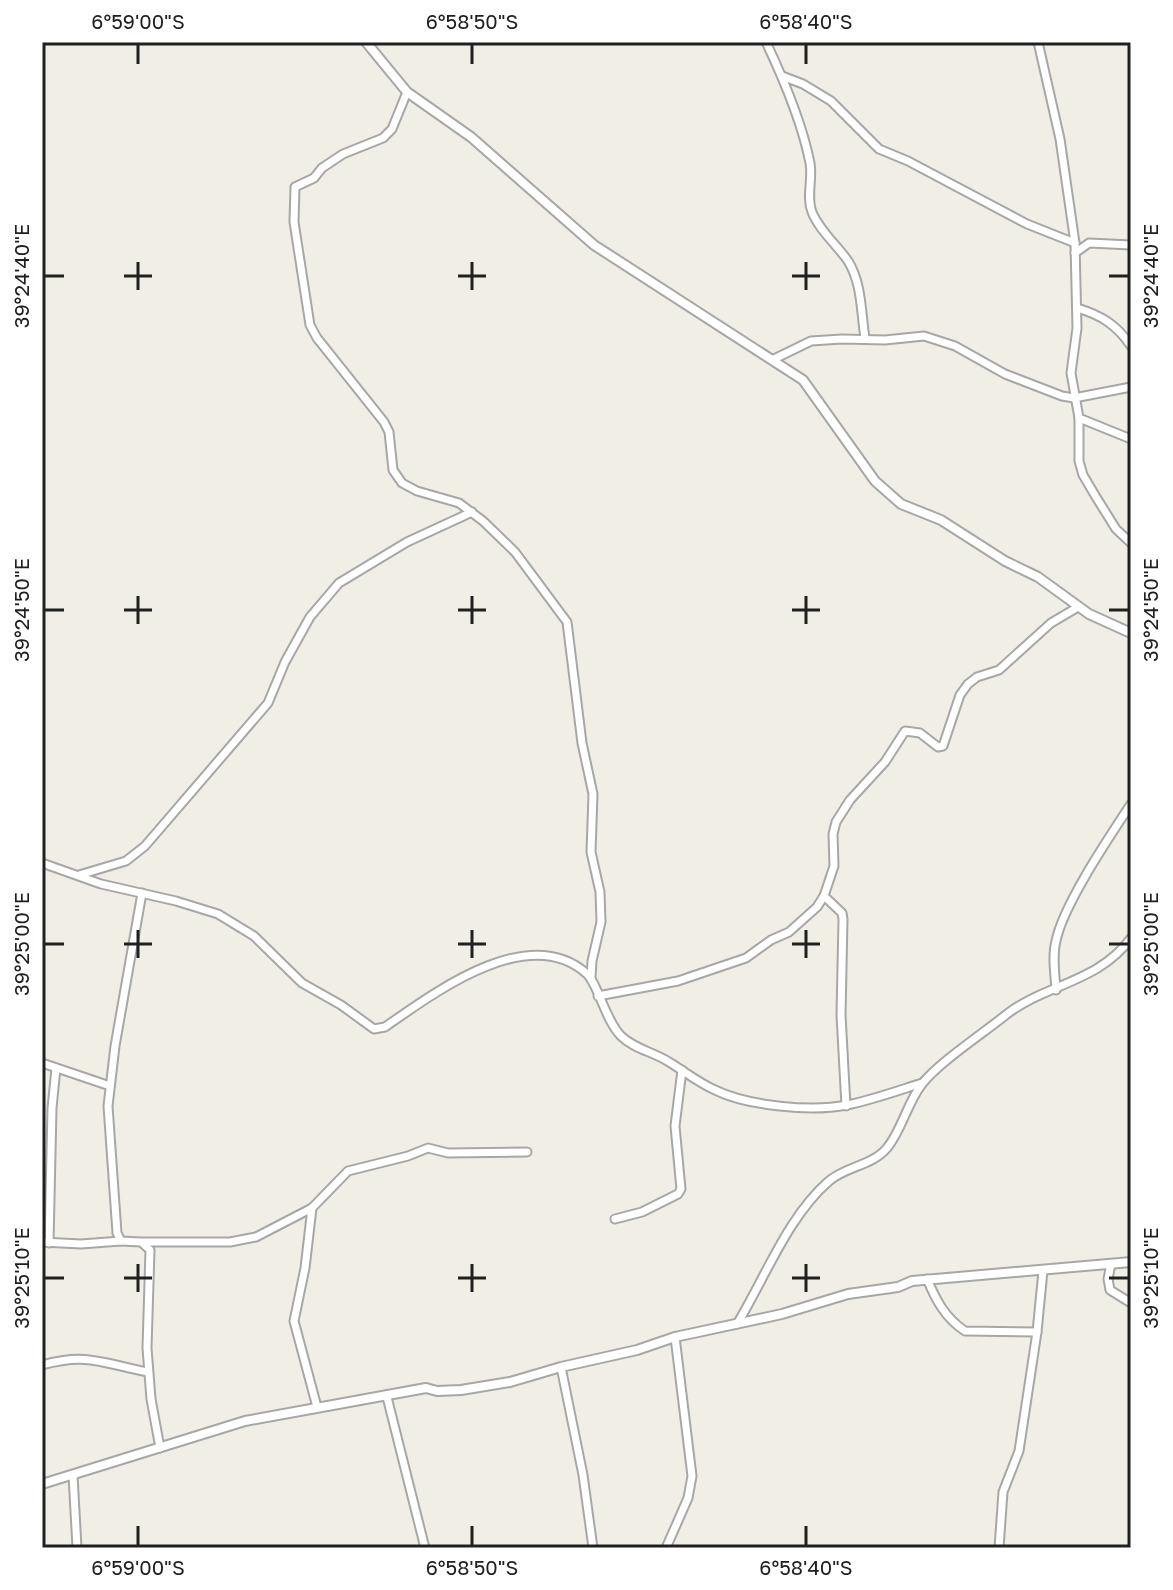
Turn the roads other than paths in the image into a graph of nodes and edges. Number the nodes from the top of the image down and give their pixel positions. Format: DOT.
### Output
graph roads {
  1 [pos="366,42"];
  2 [pos="766,42"];
  3 [pos="1038,42"];
  4 [pos="782,76"];
  5 [pos="407,92"];
  6 [pos="1075,243"];
  7 [pos="1131,245"];
  8 [pos="1075,253"];
  9 [pos="1077,308"];
  10 [pos="865,338"];
  11 [pos="1131,346"];
  12 [pos="774,359"];
  13 [pos="1131,387"];
  14 [pos="1074,398"];
  15 [pos="1079,418"];
  16 [pos="1131,439"];
  17 [pos="472,512"];
  18 [pos="1131,543"];
  19 [pos="1078,607"];
  20 [pos="1131,633"];
  21 [pos="1131,804"];
  22 [pos="42,866"];
  23 [pos="77,875"];
  24 [pos="142,893"];
  25 [pos="824,896"];
  26 [pos="1131,938"];
  27 [pos="592,961"];
  28 [pos="578,968"];
  29 [pos="591,978"];
  30 [pos="1056,990"];
  31 [pos="598,996"];
  32 [pos="42,1063"];
  33 [pos="56,1068"];
  34 [pos="682,1070"];
  35 [pos="922,1083"];
  36 [pos="110,1086"];
  37 [pos="846,1106"];
  38 [pos="527,1152"];
  39 [pos="312,1208"];
  40 [pos="615,1219"];
  41 [pos="121,1241"];
  42 [pos="46,1242"];
  43 [pos="141,1242"];
  44 [pos="1131,1262"];
  45 [pos="1111,1264"];
  46 [pos="1043,1271"];
  47 [pos="927,1279"];
  48 [pos="1131,1303"];
  49 [pos="737,1324"];
  50 [pos="1037,1332"];
  51 [pos="675,1337"];
  52 [pos="42,1365"];
  53 [pos="561,1367"];
  54 [pos="148,1372"];
  55 [pos="387,1397"];
  56 [pos="317,1407"];
  57 [pos="160,1448"];
  58 [pos="73,1475"];
  59 [pos="42,1484"];
  60 [pos="77,1548"];
  61 [pos="425,1548"];
  62 [pos="593,1548"];
  63 [pos="666,1548"];
  64 [pos="999,1548"];
  1 -- 5 [label="street"];
  2 -- 4 [label="street"];
  3 -- 6 [label="street"];
  4 -- 6 [label="street"];
  4 -- 10 [label="street"];
  5 -- 12 [label="street"];
  5 -- 17 [label="street"];
  6 -- 8 [label="street"];
  7 -- 8 [label="street"];
  8 -- 9 [label="street"];
  9 -- 11 [label="street"];
  9 -- 14 [label="street"];
  10 -- 12 [label="street"];
  10 -- 14 [label="street"];
  12 -- 19 [label="street"];
  13 -- 14 [label="street"];
  14 -- 15 [label="street"];
  15 -- 16 [label="street"];
  15 -- 18 [label="street"];
  17 -- 23 [label="street"];
  17 -- 27 [label="street"];
  19 -- 20 [label="street"];
  19 -- 25 [label="street"];
  21 -- 30 [label="street"];
  22 -- 23 [label="street"];
  23 -- 24 [label="street"];
  24 -- 28 [label="street"];
  24 -- 36 [label="street"];
  25 -- 31 [label="street"];
  25 -- 37 [label="street"];
  26 -- 30 [label="street"];
  27 -- 28 [label="street"];
  27 -- 29 [label="street"];
  28 -- 29 [label="street"];
  29 -- 31 [label="street"];
  30 -- 35 [label="street"];
  31 -- 34 [label="street"];
  32 -- 33 [label="street"];
  33 -- 36 [label="street"];
  33 -- 42 [label="street"];
  34 -- 37 [label="street"];
  34 -- 40 [label="street"];
  35 -- 37 [label="street"];
  35 -- 49 [label="street"];
  36 -- 41 [label="street"];
  38 -- 39 [label="street"];
  39 -- 43 [label="street"];
  39 -- 56 [label="street"];
  41 -- 42 [label="street"];
  41 -- 43 [label="street"];
  43 -- 54 [label="street"];
  44 -- 45 [label="street"];
  45 -- 46 [label="street"];
  45 -- 48 [label="street"];
  46 -- 47 [label="street"];
  46 -- 50 [label="street"];
  47 -- 49 [label="street"];
  47 -- 50 [label="street"];
  49 -- 51 [label="street"];
  50 -- 64 [label="street"];
  51 -- 53 [label="street"];
  51 -- 63 [label="street"];
  52 -- 54 [label="street"];
  53 -- 55 [label="street"];
  53 -- 62 [label="street"];
  54 -- 57 [label="street"];
  55 -- 56 [label="street"];
  55 -- 61 [label="street"];
  56 -- 57 [label="street"];
  57 -- 58 [label="street"];
  58 -- 59 [label="street"];
  58 -- 60 [label="street"];
}
